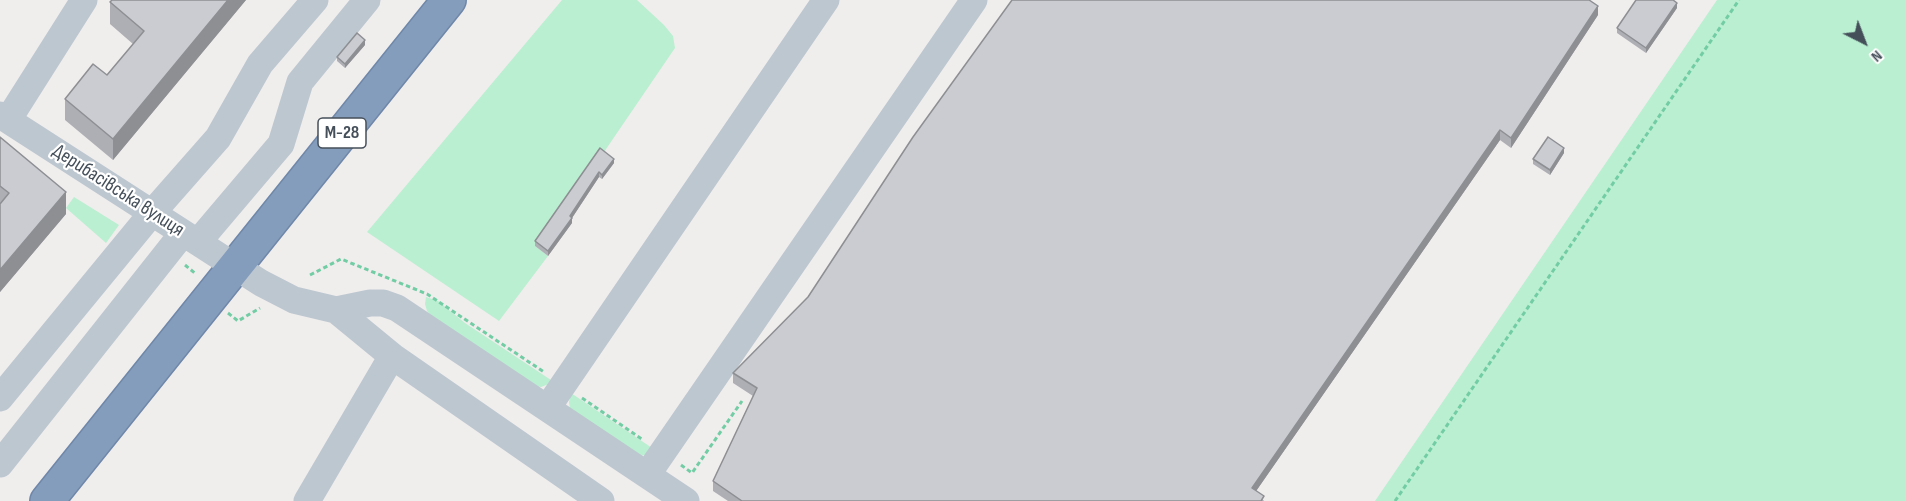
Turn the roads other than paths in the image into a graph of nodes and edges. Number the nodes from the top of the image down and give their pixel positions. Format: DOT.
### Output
graph roads {
  1 [pos="84,0"];
  2 [pos="315,0"];
  3 [pos="367,0"];
  4 [pos="449,0"];
  5 [pos="826,0"];
  6 [pos="974,0"];
  7 [pos="4,117"];
  8 [pos="152,213"];
  9 [pos="191,238"];
  10 [pos="236,267"];
  11 [pos="336,310"];
  12 [pos="392,356"];
  13 [pos="0,398"];
  14 [pos="548,407"];
  15 [pos="0,464"];
  16 [pos="647,475"];
  17 [pos="46,501"];
  18 [pos="307,501"];
  19 [pos="601,501"];
  20 [pos="686,501"];
  1 -- 7 [label="street"];
  2 -- 8 [label="street"];
  3 -- 9 [label="street"];
  4 -- 10 [label="highway, М-28"];
  5 -- 14 [label="street"];
  6 -- 16 [label="street"];
  7 -- 8 [label="street, Дерибасівська вулиця"];
  8 -- 9 [label="street, Дерибасівська вулиця"];
  8 -- 13 [label="street"];
  9 -- 10 [label="street, Дерибасівська вулиця"];
  9 -- 15 [label="street"];
  10 -- 11 [label="street, Дерибасівська вулиця"];
  10 -- 17 [label="highway, М-28"];
  11 -- 12 [label="street"];
  11 -- 14 [label="street"];
  12 -- 18 [label="street"];
  12 -- 19 [label="street"];
  14 -- 16 [label="street"];
  16 -- 20 [label="street"];
}
